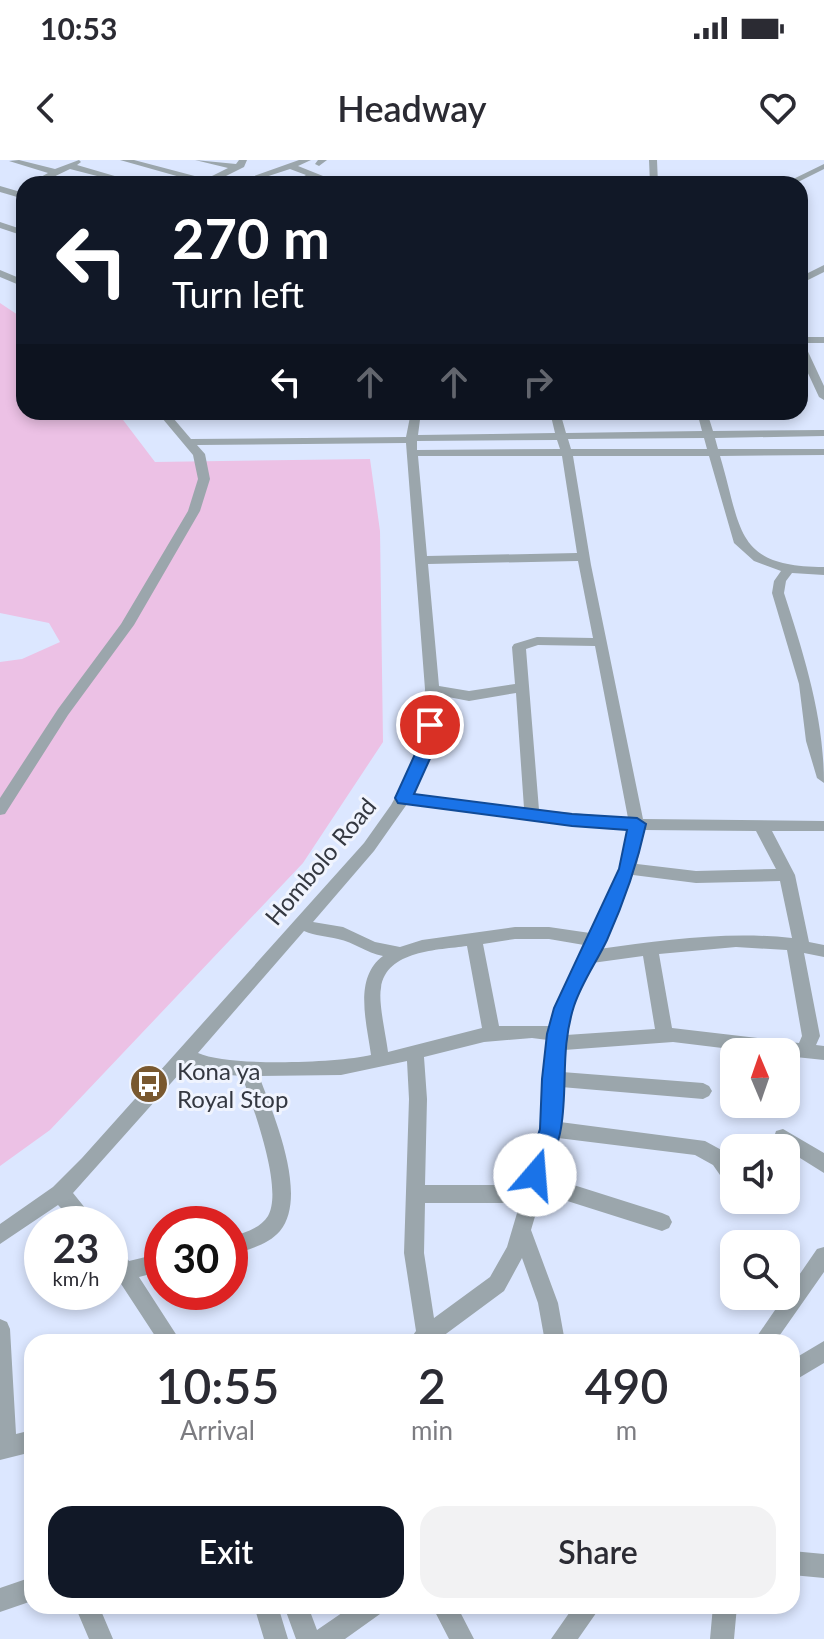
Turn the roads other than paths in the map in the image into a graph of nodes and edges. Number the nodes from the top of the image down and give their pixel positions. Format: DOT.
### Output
graph roads {
  1 [pos="82,160"];
  2 [pos="124,160"];
  3 [pos="179,160"];
  4 [pos="199,160"];
  5 [pos="307,160"];
  6 [pos="13,161"];
  7 [pos="265,163"];
  8 [pos="70,166"];
  9 [pos="237,166"];
  10 [pos="290,166"];
  11 [pos="824,166"];
  12 [pos="280,169"];
  13 [pos="162,170"];
  14 [pos="55,172"];
  15 [pos="100,174"];
  16 [pos="313,175"];
  17 [pos="47,176"];
  18 [pos="96,176"];
  19 [pos="107,176"];
  20 [pos="184,176"];
  21 [pos="263,176"];
  22 [pos="316,176"];
  23 [pos="803,176"];
  24 [pos="808,360"];
  25 [pos="824,397"];
  26 [pos="169,420"];
  27 [pos="415,420"];
  28 [pos="558,420"];
  29 [pos="704,420"];
  30 [pos="824,433"];
  31 [pos="709,435"];
  32 [pos="563,436"];
  33 [pos="187,442"];
  34 [pos="412,444"];
  35 [pos="824,452"];
  36 [pos="716,453"];
  37 [pos="567,455"];
  38 [pos="584,557"];
  39 [pos="421,560"];
  40 [pos="787,571"];
  41 [pos="824,571"];
  42 [pos="601,642"];
  43 [pos="522,687"];
  44 [pos="432,689"];
  45 [pos="824,778"];
  46 [pos="404,798"];
  47 [pos="0,810"];
  48 [pos="532,814"];
  49 [pos="637,824"];
  50 [pos="761,825"];
  51 [pos="824,826"];
  52 [pos="628,869"];
  53 [pos="787,875"];
  54 [pos="302,924"];
  55 [pos="474,939"];
  56 [pos="798,944"];
  57 [pos="593,949"];
  58 [pos="650,949"];
  59 [pos="824,951"];
  60 [pos="400,953"];
  61 [pos="492,1033"];
  62 [pos="665,1035"];
  63 [pos="556,1038"];
  64 [pos="815,1051"];
  65 [pos="415,1052"];
  66 [pos="186,1055"];
  67 [pos="380,1061"];
  68 [pos="248,1069"];
  69 [pos="552,1079"];
  70 [pos="703,1091"];
  71 [pos="551,1129"];
  72 [pos="800,1147"];
  73 [pos="720,1159"];
  74 [pos="824,1165"];
  75 [pos="534,1191"];
  76 [pos="60,1193"];
  77 [pos="415,1194"];
  78 [pos="72,1206"];
  79 [pos="662,1222"];
  80 [pos="523,1233"];
  81 [pos="0,1235"];
  82 [pos="248,1240"];
  83 [pos="824,1256"];
  84 [pos="128,1274"];
  85 [pos="0,1329"];
  86 [pos="166,1334"];
  87 [pos="422,1334"];
  88 [pos="429,1334"];
  89 [pos="554,1334"];
  90 [pos="769,1334"];
  91 [pos="824,1351"];
  92 [pos="800,1367"];
  93 [pos="24,1443"];
  94 [pos="3,1448"];
  95 [pos="800,1564"];
  96 [pos="824,1566"];
  97 [pos="24,1592"];
  98 [pos="0,1600"];
  99 [pos="90,1614"];
  100 [pos="268,1614"];
  101 [pos="299,1614"];
  102 [pos="361,1614"];
  103 [pos="448,1614"];
  104 [pos="583,1614"];
  105 [pos="724,1614"];
  106 [pos="101,1639"];
  107 [pos="276,1639"];
  108 [pos="308,1639"];
  109 [pos="325,1639"];
  110 [pos="462,1639"];
  111 [pos="563,1639"];
  112 [pos="722,1639"];
  1 -- 8 [label="street"];
  2 -- 13 [label="street"];
  3 -- 13 [label="street"];
  4 -- 9 [label="street"];
  5 -- 10 [label="street"];
  6 -- 14 [label="street"];
  7 -- 12 [label="street"];
  8 -- 14 [label="street"];
  8 -- 15 [label="street"];
  10 -- 12 [label="street"];
  10 -- 16 [label="street"];
  11 -- 23 [label="street"];
  12 -- 21 [label="street"];
  13 -- 20 [label="street"];
  14 -- 17 [label="street"];
  15 -- 18 [label="street"];
  15 -- 19 [label="street"];
  16 -- 22 [label="street"];
  24 -- 25 [label="street"];
  26 -- 33 [label="street"];
  27 -- 34 [label="street, Hombolo Road"];
  28 -- 32 [label="street"];
  29 -- 31 [label="street"];
  30 -- 31 [label="street"];
  31 -- 32 [label="street"];
  31 -- 36 [label="street"];
  32 -- 34 [label="street"];
  32 -- 37 [label="street"];
  33 -- 34 [label="street"];
  33 -- 47 [label="street"];
  34 -- 37 [label="street"];
  34 -- 39 [label="street, Hombolo Road"];
  35 -- 36 [label="street"];
  36 -- 37 [label="street"];
  36 -- 40 [label="street"];
  37 -- 38 [label="street"];
  38 -- 39 [label="street"];
  38 -- 42 [label="street"];
  39 -- 44 [label="street, Hombolo Road"];
  40 -- 41 [label="street"];
  40 -- 45 [label="street"];
  42 -- 43 [label="street"];
  42 -- 49 [label="street"];
  43 -- 44 [label="street"];
  43 -- 48 [label="street"];
  44 -- 46 [label="street, Hombolo Road"];
  46 -- 48 [label="street"];
  46 -- 54 [label="street, Hombolo Road"];
  48 -- 49 [label="street"];
  49 -- 50 [label="street"];
  49 -- 52 [label="street"];
  50 -- 51 [label="street"];
  50 -- 53 [label="street"];
  52 -- 53 [label="street"];
  52 -- 57 [label="street"];
  53 -- 56 [label="street"];
  54 -- 60 [label="street"];
  54 -- 66 [label="street, Hombolo Road"];
  55 -- 57 [label="street"];
  55 -- 60 [label="street"];
  55 -- 61 [label="street"];
  56 -- 58 [label="street"];
  56 -- 59 [label="street"];
  56 -- 64 [label="street"];
  57 -- 58 [label="street"];
  57 -- 63 [label="street"];
  58 -- 62 [label="street"];
  60 -- 67 [label="street"];
  61 -- 63 [label="street"];
  61 -- 65 [label="street"];
  62 -- 63 [label="street"];
  62 -- 64 [label="street"];
  63 -- 69 [label="street"];
  65 -- 67 [label="street"];
  65 -- 77 [label="street"];
  66 -- 68 [label="street"];
  66 -- 76 [label="street, Hombolo Road"];
  67 -- 68 [label="street"];
  68 -- 82 [label="street"];
  69 -- 70 [label="street"];
  69 -- 71 [label="street"];
  71 -- 73 [label="street"];
  71 -- 75 [label="street"];
  72 -- 74 [label="street"];
  75 -- 77 [label="street"];
  75 -- 79 [label="street"];
  75 -- 80 [label="street"];
  76 -- 78 [label="street"];
  76 -- 81 [label="street, Hombolo Road"];
  77 -- 87 [label="street"];
  80 -- 88 [label="street"];
  80 -- 89 [label="street"];
  83 -- 90 [label="street"];
  84 -- 86 [label="street"];
  85 -- 94 [label="street"];
  91 -- 92 [label="street"];
  93 -- 94 [label="street"];
  95 -- 96 [label="street"];
  97 -- 98 [label="street"];
  99 -- 106 [label="street"];
  100 -- 107 [label="street"];
  101 -- 108 [label="street"];
  102 -- 109 [label="street"];
  103 -- 110 [label="street"];
  104 -- 111 [label="street"];
  105 -- 112 [label="street"];
}
